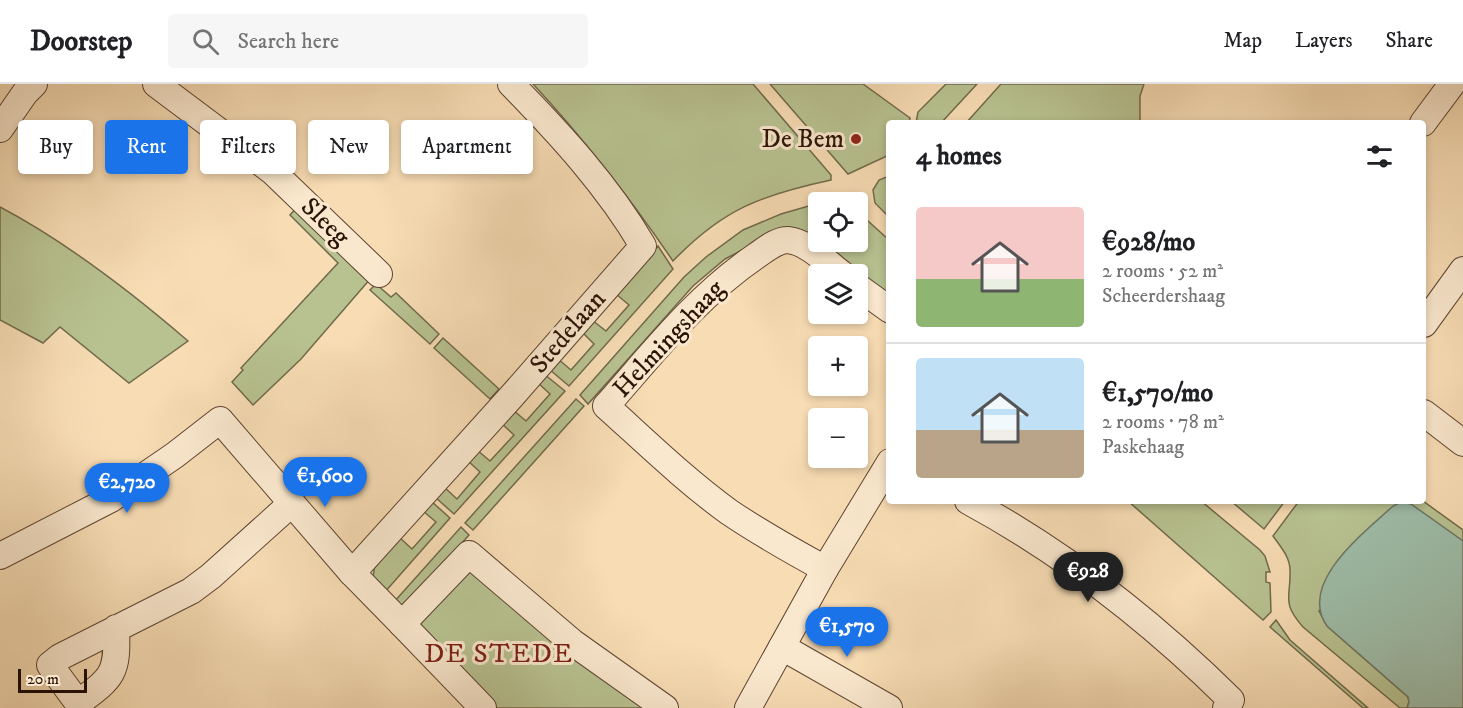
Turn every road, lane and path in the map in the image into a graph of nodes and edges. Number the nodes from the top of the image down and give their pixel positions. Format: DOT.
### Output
graph roads {
  1 [pos="34,84"];
  2 [pos="156,84"];
  3 [pos="511,84"];
  4 [pos="1452,84"];
  5 [pos="1425,120"];
  6 [pos="0,129"];
  7 [pos="828,264"];
  8 [pos="1463,270"];
  9 [pos="379,274"];
  10 [pos="868,294"];
  11 [pos="886,307"];
  12 [pos="1426,321"];
  13 [pos="1426,415"];
  14 [pos="1463,443"];
  15 [pos="886,469"];
  16 [pos="292,503"];
  17 [pos="973,504"];
  18 [pos="0,556"];
  19 [pos="825,569"];
  20 [pos="352,573"];
  21 [pos="402,624"];
  22 [pos="116,628"];
  23 [pos="783,646"];
  24 [pos="1232,705"];
  25 [pos="483,708"];
  26 [pos="665,708"];
  27 [pos="748,708"];
  28 [pos="889,708"];
  1 -- 6 [label="street"];
  2 -- 9 [label="street, Sleeg"];
  3 -- 20 [label="street, Stedelaan"];
  4 -- 5 [label="street"];
  7 -- 19 [label="street, Helmingshaag"];
  8 -- 12 [label="street"];
  10 -- 11 [label="street"];
  13 -- 14 [label="street"];
  15 -- 19 [label="street"];
  16 -- 18 [label="street"];
  16 -- 20 [label="street"];
  16 -- 22 [label="street"];
  17 -- 24 [label="street"];
  19 -- 23 [label="street"];
  20 -- 21 [label="street"];
  21 -- 25 [label="street"];
  21 -- 26 [label="street"];
  23 -- 27 [label="street"];
  23 -- 28 [label="street"];
}
